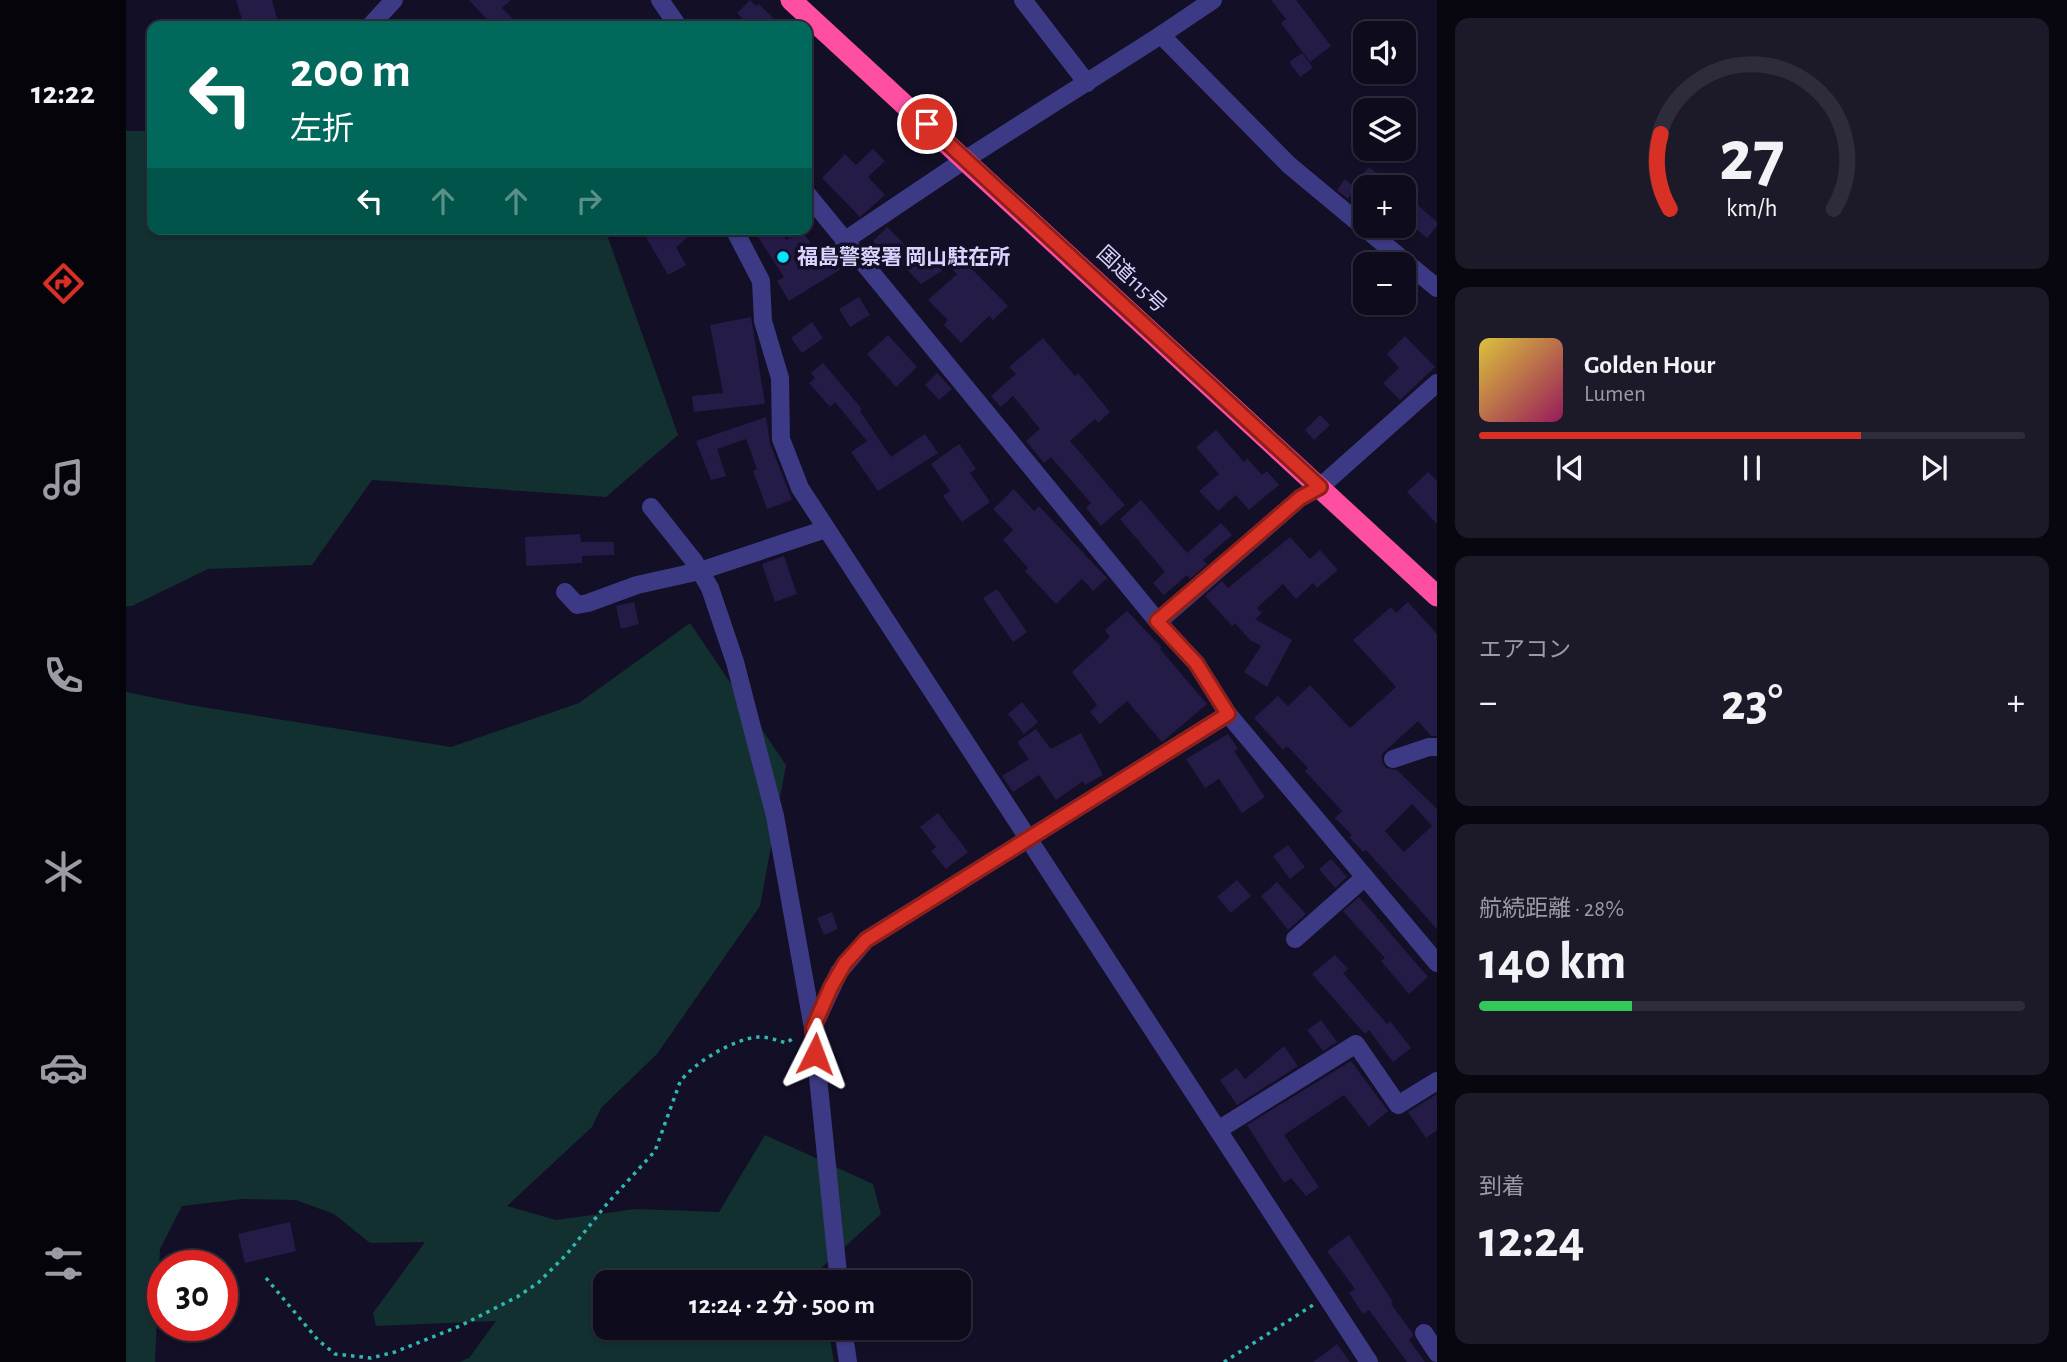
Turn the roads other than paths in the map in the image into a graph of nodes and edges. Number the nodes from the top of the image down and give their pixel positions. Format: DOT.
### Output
graph roads {
  1 [pos="394,0"];
  2 [pos="660,0"];
  3 [pos="792,0"];
  4 [pos="1023,0"];
  5 [pos="1213,0"];
  6 [pos="375,21"];
  7 [pos="675,21"];
  8 [pos="1161,35"];
  9 [pos="1087,83"];
  10 [pos="966,159"];
  11 [pos="812,200"];
  12 [pos="737,235"];
  13 [pos="844,242"];
  14 [pos="1437,288"];
  15 [pos="1437,383"];
  16 [pos="1320,487"];
  17 [pos="651,507"];
  18 [pos="826,529"];
  19 [pos="700,571"];
  20 [pos="565,592"];
  21 [pos="1437,596"];
  22 [pos="1157,621"];
  23 [pos="1228,714"];
  24 [pos="1437,747"];
  25 [pos="1393,759"];
  26 [pos="1026,839"];
  27 [pos="1365,877"];
  28 [pos="1295,939"];
  29 [pos="1437,964"];
  30 [pos="813,1028"];
  31 [pos="1437,1081"];
  32 [pos="1218,1130"];
  33 [pos="838,1270"];
  34 [pos="1424,1333"];
  35 [pos="845,1340"];
  36 [pos="1437,1353"];
  37 [pos="848,1362"];
  38 [pos="1369,1362"];
  1 -- 6 [label="street"];
  2 -- 7 [label="street"];
  3 -- 10 [label="highway, 国道115号"];
  4 -- 9 [label="street"];
  5 -- 8 [label="street"];
  8 -- 9 [label="street"];
  8 -- 14 [label="street"];
  9 -- 10 [label="street"];
  10 -- 13 [label="street"];
  10 -- 16 [label="highway, 国道115号"];
  11 -- 13 [label="street"];
  12 -- 18 [label="street"];
  13 -- 22 [label="street"];
  15 -- 16 [label="street"];
  16 -- 21 [label="highway, 国道115号"];
  16 -- 22 [label="street"];
  17 -- 19 [label="street"];
  18 -- 19 [label="street"];
  18 -- 26 [label="street"];
  19 -- 20 [label="street"];
  19 -- 30 [label="street"];
  22 -- 23 [label="street"];
  23 -- 26 [label="street"];
  23 -- 27 [label="street"];
  24 -- 25 [label="street"];
  26 -- 30 [label="street"];
  26 -- 32 [label="street"];
  27 -- 28 [label="street"];
  27 -- 29 [label="street"];
  30 -- 33 [label="street"];
  31 -- 32 [label="street"];
  32 -- 38 [label="street"];
  34 -- 36 [label="street"];
  35 -- 37 [label="street"];
}
